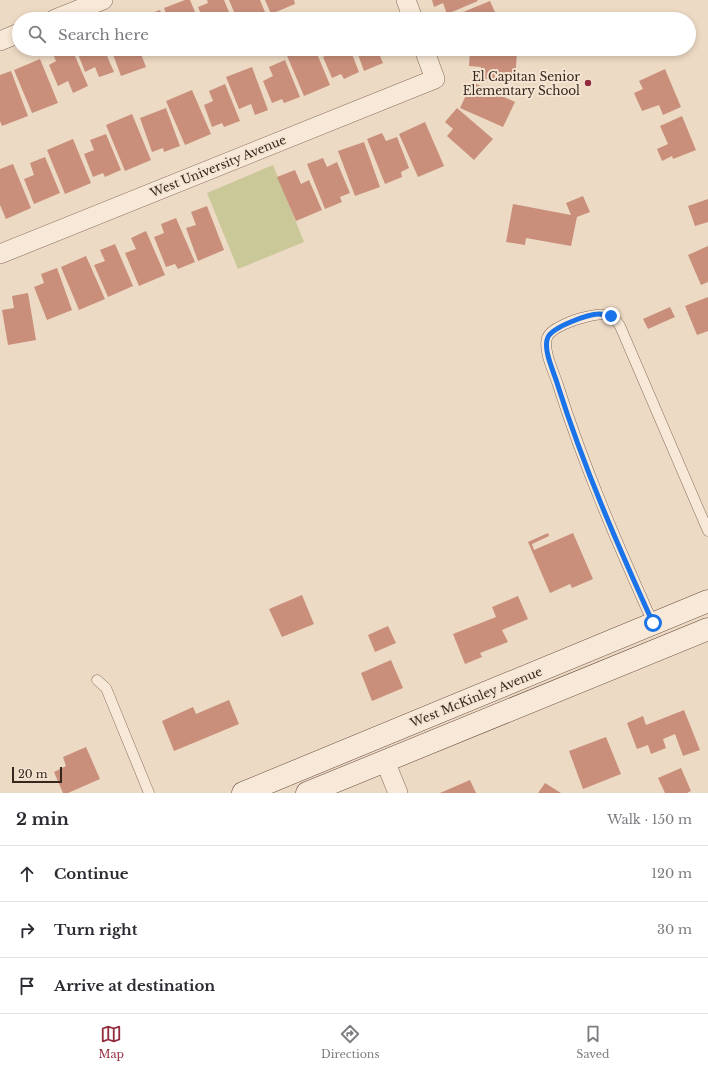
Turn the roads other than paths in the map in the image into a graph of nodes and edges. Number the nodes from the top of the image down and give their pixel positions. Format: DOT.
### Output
graph roads {
  1 [pos="103,0"];
  2 [pos="406,0"];
  3 [pos="73,12"];
  4 [pos="410,12"];
  5 [pos="12,36"];
  6 [pos="0,41"];
  7 [pos="427,56"];
  8 [pos="0,254"];
  9 [pos="708,531"];
  10 [pos="708,601"];
  11 [pos="653,623"];
  12 [pos="708,629"];
  13 [pos="97,680"];
  14 [pos="385,761"];
  15 [pos="149,793"];
  16 [pos="243,793"];
  17 [pos="307,793"];
  18 [pos="398,793"];
  1 -- 3 [label="street"];
  2 -- 4 [label="street"];
  5 -- 6 [label="street"];
  7 -- 8 [label="street, West University Avenue"];
  9 -- 11 [label="lane"];
  10 -- 11 [label="main road, West McKinley Avenue"];
  11 -- 16 [label="main road, West McKinley Avenue"];
  12 -- 14 [label="main road, West McKinley Avenue"];
  13 -- 15 [label="lane"];
  14 -- 17 [label="main road, West McKinley Avenue"];
  14 -- 18 [label="street"];
}
